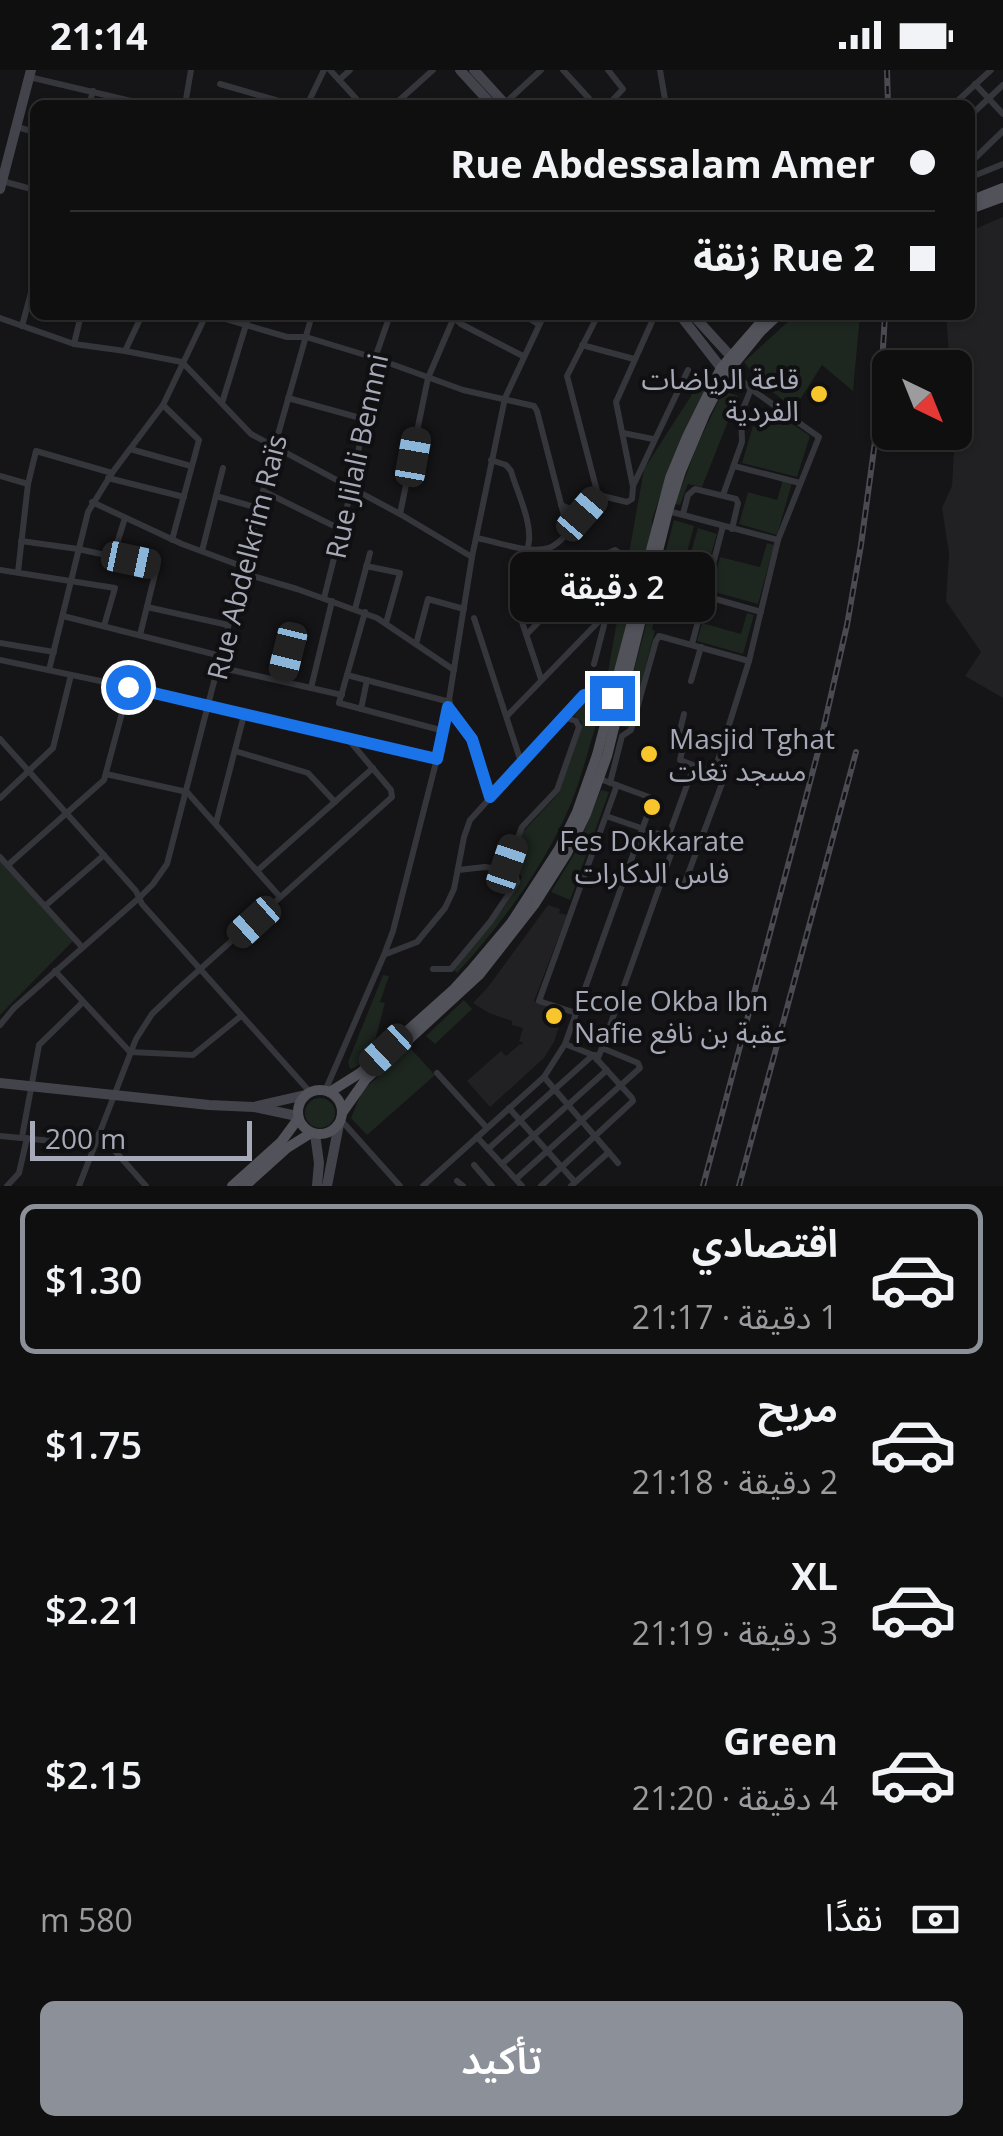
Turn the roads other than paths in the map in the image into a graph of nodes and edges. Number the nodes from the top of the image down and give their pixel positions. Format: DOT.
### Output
graph roads {
  1 [pos="191,70"];
  2 [pos="327,70"];
  3 [pos="350,70"];
  4 [pos="432,70"];
  5 [pos="460,70"];
  6 [pos="474,70"];
  7 [pos="541,70"];
  8 [pos="563,70"];
  9 [pos="608,70"];
  10 [pos="660,70"];
  11 [pos="990,70"];
  12 [pos="30,73"];
  13 [pos="339,80"];
  14 [pos="220,84"];
  15 [pos="976,84"];
  16 [pos="1003,86"];
  17 [pos="93,91"];
  18 [pos="989,98"];
  19 [pos="90,100"];
  20 [pos="128,100"];
  21 [pos="186,100"];
  22 [pos="275,100"];
  23 [pos="309,100"];
  24 [pos="357,100"];
  25 [pos="399,100"];
  26 [pos="487,100"];
  27 [pos="501,100"];
  28 [pos="510,100"];
  29 [pos="590,100"];
  30 [pos="613,100"];
  31 [pos="665,100"];
  32 [pos="958,100"];
  33 [pos="975,111"];
  34 [pos="1003,114"];
  35 [pos="16,127"];
  36 [pos="30,131"];
  37 [pos="1003,131"];
  38 [pos="4,156"];
  39 [pos="975,158"];
  40 [pos="1003,164"];
  41 [pos="975,174"];
  42 [pos="1,185"];
  43 [pos="1003,188"];
  44 [pos="30,189"];
  45 [pos="1003,196"];
  46 [pos="975,199"];
  47 [pos="975,207"];
  48 [pos="30,296"];
  49 [pos="0,318"];
  50 [pos="80,320"];
  51 [pos="140,320"];
  52 [pos="206,320"];
  53 [pos="230,320"];
  54 [pos="247,320"];
  55 [pos="311,320"];
  56 [pos="388,320"];
  57 [pos="452,320"];
  58 [pos="458,320"];
  59 [pos="531,320"];
  60 [pos="541,320"];
  61 [pos="595,320"];
  62 [pos="653,320"];
  63 [pos="684,320"];
  64 [pos="699,320"];
  65 [pos="764,320"];
  66 [pos="773,320"];
  67 [pos="246,324"];
  68 [pos="538,324"];
  69 [pos="22,326"];
  70 [pos="306,338"];
  71 [pos="74,344"];
  72 [pos="581,345"];
  73 [pos="125,351"];
  74 [pos="523,356"];
  75 [pos="375,358"];
  76 [pos="733,358"];
  77 [pos="634,359"];
  78 [pos="182,362"];
  79 [pos="688,370"];
  80 [pos="728,373"];
  81 [pos="428,378"];
  82 [pos="751,389"];
  83 [pos="288,398"];
  84 [pos="505,398"];
  85 [pos="222,404"];
  86 [pos="163,405"];
  87 [pos="364,419"];
  88 [pos="623,433"];
  89 [pos="654,439"];
  90 [pos="274,445"];
  91 [pos="130,449"];
  92 [pos="491,460"];
  93 [pos="192,466"];
  94 [pos="734,466"];
  95 [pos="224,468"];
  96 [pos="110,475"];
  97 [pos="0,476"];
  98 [pos="800,482"];
  99 [pos="28,484"];
  100 [pos="352,488"];
  101 [pos="263,490"];
  102 [pos="633,490"];
  103 [pos="723,495"];
  104 [pos="216,496"];
  105 [pos="598,496"];
  106 [pos="184,498"];
  107 [pos="92,502"];
  108 [pos="561,506"];
  109 [pos="259,508"];
  110 [pos="668,511"];
  111 [pos="400,514"];
  112 [pos="582,514"];
  113 [pos="684,514"];
  114 [pos="125,518"];
  115 [pos="728,527"];
  116 [pos="342,530"];
  117 [pos="568,532"];
  118 [pos="477,538"];
  119 [pos="172,540"];
  120 [pos="778,540"];
  121 [pos="21,541"];
  122 [pos="527,548"];
  123 [pos="78,549"];
  124 [pos="202,551"];
  125 [pos="370,553"];
  126 [pos="113,556"];
  127 [pos="472,558"];
  128 [pos="366,566"];
  129 [pos="0,570"];
  130 [pos="243,570"];
  131 [pos="18,572"];
  132 [pos="72,580"];
  133 [pos="705,596"];
  134 [pos="328,599"];
  135 [pos="147,606"];
  136 [pos="355,609"];
  137 [pos="464,609"];
  138 [pos="364,612"];
  139 [pos="762,612"];
  140 [pos="606,614"];
  141 [pos="64,616"];
  142 [pos="474,618"];
  143 [pos="386,623"];
  144 [pos="228,625"];
  145 [pos="104,626"];
  146 [pos="527,634"];
  147 [pos="140,635"];
  148 [pos="292,637"];
  149 [pos="0,643"];
  150 [pos="416,644"];
  151 [pos="696,646"];
  152 [pos="54,652"];
  153 [pos="220,656"];
  154 [pos="748,661"];
  155 [pos="2,662"];
  156 [pos="594,664"];
  157 [pos="218,667"];
  158 [pos="49,670"];
  159 [pos="454,670"];
  160 [pos="71,675"];
  161 [pos="347,675"];
  162 [pos="541,679"];
  163 [pos="367,680"];
  164 [pos="280,681"];
  165 [pos="691,682"];
  166 [pos="128,687"];
  167 [pos="311,688"];
  168 [pos="612,698"];
  169 [pos="340,699"];
  170 [pos="449,704"];
  171 [pos="208,706"];
  172 [pos="360,709"];
  173 [pos="684,714"];
  174 [pos="244,716"];
  175 [pos="506,717"];
  176 [pos="564,717"];
  177 [pos="444,731"];
  178 [pos="0,738"];
  179 [pos="348,740"];
  180 [pos="235,751"];
  181 [pos="437,759"];
  182 [pos="522,764"];
  183 [pos="694,766"];
  184 [pos="373,768"];
  185 [pos="29,772"];
  186 [pos="714,773"];
  187 [pos="106,774"];
  188 [pos="609,782"];
  189 [pos="187,792"];
  190 [pos="490,797"];
  191 [pos="0,798"];
  192 [pos="334,802"];
  193 [pos="66,813"];
  194 [pos="606,816"];
  195 [pos="216,824"];
  196 [pos="642,828"];
  197 [pos="672,839"];
  198 [pos="698,849"];
  199 [pos="104,855"];
  200 [pos="0,857"];
  201 [pos="8,865"];
  202 [pos="458,870"];
  203 [pos="505,870"];
  204 [pos="257,871"];
  205 [pos="682,890"];
  206 [pos="139,898"];
  207 [pos="280,898"];
  208 [pos="45,906"];
  209 [pos="82,947"];
  210 [pos="384,955"];
  211 [pos="433,968"];
  212 [pos="200,969"];
  213 [pos="54,971"];
  214 [pos="82,1002"];
  215 [pos="576,1013"];
  216 [pos="241,1016"];
  217 [pos="0,1025"];
  218 [pos="566,1044"];
  219 [pos="130,1052"];
  220 [pos="598,1055"];
  221 [pos="606,1070"];
  222 [pos="436,1074"];
  223 [pos="544,1077"];
  224 [pos="0,1083"];
  225 [pos="621,1085"];
  226 [pos="30,1086"];
  227 [pos="554,1089"];
  228 [pos="327,1091"];
  229 [pos="307,1094"];
  230 [pos="112,1096"];
  231 [pos="568,1104"];
  232 [pos="254,1107"];
  233 [pos="509,1108"];
  234 [pos="298,1117"];
  235 [pos="340,1119"];
  236 [pos="520,1120"];
  237 [pos="581,1120"];
  238 [pos="487,1128"];
  239 [pos="99,1134"];
  240 [pos="313,1134"];
  241 [pos="0,1136"];
  242 [pos="533,1136"];
  243 [pos="595,1136"];
  244 [pos="477,1137"];
  245 [pos="24,1138"];
  246 [pos="95,1145"];
  247 [pos="488,1149"];
  248 [pos="546,1151"];
  249 [pos="608,1152"];
  250 [pos="618,1162"];
  251 [pos="502,1164"];
  252 [pos="474,1165"];
  253 [pos="560,1167"];
  254 [pos="428,1184"];
  255 [pos="519,1184"];
  256 [pos="573,1184"];
  257 [pos="7,1186"];
  258 [pos="79,1186"];
  259 [pos="146,1186"];
  260 [pos="232,1186"];
  261 [pos="245,1186"];
  262 [pos="317,1186"];
  263 [pos="327,1186"];
  264 [pos="400,1186"];
  265 [pos="492,1186"];
  266 [pos="541,1186"];
  1 -- 21 [label="street"];
  2 -- 13 [label="street"];
  2 -- 23 [label="street"];
  3 -- 13 [label="street"];
  4 -- 25 [label="street"];
  5 -- 26 [label="street"];
  6 -- 27 [label="street"];
  7 -- 28 [label="street"];
  8 -- 29 [label="street"];
  9 -- 30 [label="street"];
  10 -- 31 [label="street"];
  11 -- 15 [label="street"];
  12 -- 17 [label="street"];
  12 -- 35 [label="street"];
  13 -- 24 [label="street"];
  14 -- 22 [label="street"];
  15 -- 18 [label="street"];
  15 -- 32 [label="street"];
  16 -- 18 [label="street"];
  17 -- 19 [label="street"];
  17 -- 20 [label="street"];
  18 -- 33 [label="street"];
  18 -- 34 [label="street"];
  35 -- 36 [label="street"];
  35 -- 38 [label="street"];
  37 -- 39 [label="street"];
  38 -- 42 [label="street"];
  40 -- 41 [label="street"];
  42 -- 44 [label="street"];
  43 -- 46 [label="main road"];
  45 -- 47 [label="main road"];
  48 -- 69 [label="street"];
  49 -- 69 [label="street"];
  50 -- 71 [label="street"];
  51 -- 73 [label="street"];
  52 -- 78 [label="street"];
  53 -- 67 [label="street"];
  54 -- 67 [label="street"];
  55 -- 70 [label="street, Rue Abdelkrim Raïs"];
  56 -- 75 [label="street, Rue Jilali Bennni"];
  57 -- 81 [label="street"];
  58 -- 74 [label="street"];
  59 -- 68 [label="street"];
  60 -- 68 [label="street"];
  61 -- 72 [label="street"];
  62 -- 77 [label="street"];
  63 -- 80 [label="street"];
  64 -- 76 [label="street"];
  65 -- 76 [label="main road"];
  66 -- 76 [label="main road"];
  67 -- 70 [label="street"];
  67 -- 85 [label="street"];
  68 -- 74 [label="street"];
  69 -- 71 [label="street"];
  70 -- 75 [label="street"];
  70 -- 83 [label="street, Rue Abdelkrim Raïs"];
  71 -- 73 [label="street"];
  72 -- 77 [label="street"];
  72 -- 105 [label="street"];
  73 -- 78 [label="street"];
  74 -- 84 [label="street"];
  75 -- 81 [label="street"];
  75 -- 87 [label="street, Rue Jilali Bennni"];
  76 -- 80 [label="main road"];
  76 -- 80 [label="street"];
  77 -- 88 [label="street"];
  78 -- 85 [label="street"];
  78 -- 86 [label="street"];
  79 -- 89 [label="street"];
  80 -- 82 [label="street"];
  80 -- 110 [label="main road"];
  80 -- 168 [label="main road"];
  81 -- 84 [label="street"];
  81 -- 111 [label="street"];
  82 -- 94 [label="street"];
  82 -- 98 [label="street"];
  83 -- 87 [label="street"];
  83 -- 90 [label="street, Rue Abdelkrim Raïs"];
  84 -- 92 [label="street"];
  84 -- 108 [label="street"];
  85 -- 90 [label="street"];
  86 -- 91 [label="street"];
  86 -- 93 [label="street"];
  87 -- 100 [label="street, Rue Jilali Bennni"];
  88 -- 89 [label="street"];
  88 -- 102 [label="street"];
  89 -- 102 [label="street"];
  90 -- 100 [label="street"];
  90 -- 101 [label="street, Rue Abdelkrim Raïs"];
  91 -- 93 [label="street"];
  91 -- 96 [label="street"];
  92 -- 118 [label="street"];
  92 -- 122 [label="street"];
  93 -- 106 [label="street"];
  94 -- 98 [label="street"];
  94 -- 103 [label="street"];
  95 -- 104 [label="street"];
  96 -- 99 [label="street"];
  96 -- 106 [label="street"];
  96 -- 107 [label="street"];
  97 -- 99 [label="street"];
  98 -- 120 [label="street"];
  99 -- 121 [label="street"];
  100 -- 111 [label="street"];
  100 -- 116 [label="street, Rue Jilali Bennni"];
  101 -- 109 [label="street, Rue Abdelkrim Raïs"];
  101 -- 116 [label="street"];
  102 -- 105 [label="street"];
  103 -- 113 [label="street"];
  103 -- 115 [label="street"];
  104 -- 109 [label="street"];
  104 -- 124 [label="street"];
  105 -- 112 [label="street"];
  106 -- 119 [label="street"];
  107 -- 114 [label="street"];
  107 -- 123 [label="street"];
  108 -- 112 [label="street"];
  108 -- 117 [label="street"];
  109 -- 130 [label="street, Rue Abdelkrim Raïs"];
  110 -- 113 [label="street"];
  110 -- 188 [label="main road"];
  111 -- 127 [label="street"];
  112 -- 117 [label="street"];
  113 -- 115 [label="street"];
  114 -- 119 [label="street"];
  114 -- 126 [label="street"];
  115 -- 120 [label="street"];
  115 -- 133 [label="street"];
  116 -- 134 [label="street, Rue Jilali Bennni"];
  117 -- 122 [label="street"];
  118 -- 122 [label="street"];
  118 -- 127 [label="street"];
  119 -- 124 [label="street"];
  120 -- 139 [label="street"];
  121 -- 123 [label="street"];
  121 -- 131 [label="street"];
  122 -- 146 [label="street"];
  123 -- 126 [label="street"];
  123 -- 132 [label="street"];
  124 -- 130 [label="street"];
  125 -- 128 [label="street"];
  126 -- 135 [label="street"];
  127 -- 137 [label="street"];
  128 -- 136 [label="street"];
  128 -- 143 [label="street"];
  129 -- 131 [label="street"];
  130 -- 134 [label="street"];
  130 -- 144 [label="street, Rue Abdelkrim Raïs"];
  131 -- 132 [label="street"];
  132 -- 141 [label="street"];
  132 -- 145 [label="street"];
  133 -- 139 [label="street"];
  133 -- 151 [label="street"];
  134 -- 136 [label="street"];
  134 -- 167 [label="street, Rue Jilali Bennni"];
  135 -- 144 [label="street"];
  135 -- 147 [label="street"];
  136 -- 138 [label="street"];
  137 -- 150 [label="street"];
  137 -- 159 [label="street"];
  138 -- 143 [label="street"];
  138 -- 161 [label="street"];
  139 -- 154 [label="street"];
  140 -- 146 [label="street"];
  140 -- 156 [label="street"];
  140 -- 162 [label="street"];
  141 -- 145 [label="street"];
  141 -- 152 [label="street"];
  142 -- 175 [label="street"];
  143 -- 150 [label="street"];
  144 -- 153 [label="street, Rue Abdelkrim Raïs"];
  145 -- 147 [label="street"];
  146 -- 162 [label="street"];
  147 -- 153 [label="street"];
  148 -- 164 [label="street"];
  149 -- 152 [label="street"];
  150 -- 159 [label="street"];
  151 -- 154 [label="street"];
  151 -- 165 [label="street"];
  151 -- 188 [label="street"];
  152 -- 158 [label="street"];
  153 -- 157 [label="street, Rue Abdelkrim Raïs"];
  154 -- 186 [label="street"];
  155 -- 158 [label="street"];
  157 -- 164 [label="street"];
  157 -- 171 [label="street, Rue Abdelkrim Raïs"];
  158 -- 160 [label="street"];
  159 -- 170 [label="street"];
  160 -- 166 [label="street"];
  160 -- 185 [label="street"];
  161 -- 163 [label="street"];
  161 -- 169 [label="street"];
  162 -- 175 [label="street"];
  163 -- 170 [label="street"];
  163 -- 172 [label="street"];
  164 -- 167 [label="street"];
  166 -- 171 [label="street"];
  166 -- 187 [label="street"];
  167 -- 169 [label="street"];
  168 -- 176 [label="street"];
  168 -- 228 [label="main road"];
  169 -- 172 [label="street"];
  170 -- 177 [label="street"];
  170 -- 190 [label="street"];
  171 -- 174 [label="street"];
  171 -- 189 [label="street, Rue Abdelkrim Raïs"];
  172 -- 177 [label="street"];
  173 -- 183 [label="street"];
  174 -- 179 [label="street"];
  174 -- 180 [label="street"];
  175 -- 182 [label="street"];
  176 -- 182 [label="street"];
  176 -- 203 [label="street"];
  177 -- 181 [label="street"];
  178 -- 185 [label="street"];
  179 -- 181 [label="street"];
  179 -- 184 [label="street"];
  180 -- 192 [label="street"];
  180 -- 195 [label="street"];
  181 -- 210 [label="street"];
  182 -- 190 [label="street"];
  183 -- 186 [label="street"];
  183 -- 197 [label="street"];
  184 -- 192 [label="street"];
  184 -- 207 [label="street"];
  185 -- 191 [label="street"];
  185 -- 193 [label="street"];
  186 -- 198 [label="street"];
  187 -- 189 [label="street"];
  187 -- 193 [label="street"];
  188 -- 194 [label="street"];
  188 -- 196 [label="street"];
  188 -- 235 [label="main road"];
  189 -- 195 [label="street"];
  189 -- 206 [label="street, Rue Abdelkrim Raïs"];
  190 -- 202 [label="street"];
  192 -- 204 [label="street"];
  193 -- 199 [label="street"];
  193 -- 201 [label="street"];
  194 -- 196 [label="street"];
  194 -- 215 [label="street"];
  195 -- 204 [label="street"];
  196 -- 197 [label="street"];
  196 -- 215 [label="street"];
  197 -- 198 [label="street"];
  197 -- 220 [label="street"];
  198 -- 205 [label="street"];
  199 -- 206 [label="street"];
  199 -- 208 [label="street"];
  200 -- 201 [label="street"];
  201 -- 208 [label="street"];
  202 -- 203 [label="street"];
  202 -- 210 [label="street"];
  203 -- 211 [label="street"];
  204 -- 207 [label="street"];
  206 -- 209 [label="street, Rue Abdelkrim Raïs"];
  206 -- 212 [label="street"];
  207 -- 212 [label="street"];
  208 -- 209 [label="street"];
  209 -- 213 [label="street, Rue Abdelkrim Raïs"];
  210 -- 228 [label="street"];
  212 -- 216 [label="street"];
  212 -- 219 [label="street"];
  213 -- 214 [label="street"];
  213 -- 217 [label="street, Rue Abdelkrim Raïs"];
  214 -- 219 [label="street"];
  214 -- 226 [label="street"];
  215 -- 218 [label="street"];
  216 -- 219 [label="street"];
  216 -- 229 [label="street"];
  218 -- 220 [label="street"];
  218 -- 223 [label="street"];
  219 -- 230 [label="street"];
  220 -- 221 [label="street"];
  220 -- 225 [label="street"];
  220 -- 227 [label="street"];
  221 -- 225 [label="street"];
  221 -- 231 [label="street"];
  222 -- 238 [label="street"];
  223 -- 227 [label="street"];
  223 -- 233 [label="street"];
  224 -- 226 [label="street"];
  225 -- 237 [label="street"];
  225 -- 243 [label="street"];
  226 -- 230 [label="street"];
  226 -- 245 [label="street"];
  227 -- 231 [label="street"];
  227 -- 236 [label="street"];
  228 -- 229 [label="main road"];
  228 -- 235 [label="main road"];
  229 -- 232 [label="street"];
  229 -- 234 [label="main road"];
  230 -- 232 [label="street"];
  230 -- 239 [label="street"];
  231 -- 237 [label="street"];
  231 -- 242 [label="street"];
  232 -- 234 [label="street"];
  233 -- 236 [label="street"];
  233 -- 238 [label="street"];
  234 -- 240 [label="main road"];
  234 -- 260 [label="main road"];
  235 -- 240 [label="main road"];
  235 -- 263 [label="street"];
  235 -- 264 [label="street"];
  236 -- 242 [label="street"];
  236 -- 247 [label="street"];
  237 -- 243 [label="street"];
  237 -- 248 [label="street"];
  238 -- 244 [label="street"];
  239 -- 246 [label="street"];
  239 -- 259 [label="street"];
  240 -- 261 [label="main road"];
  240 -- 262 [label="street"];
  241 -- 245 [label="street"];
  242 -- 248 [label="street"];
  242 -- 251 [label="street"];
  243 -- 249 [label="street"];
  243 -- 253 [label="street"];
  244 -- 247 [label="street"];
  244 -- 254 [label="street"];
  245 -- 246 [label="street"];
  245 -- 257 [label="street"];
  246 -- 258 [label="street"];
  247 -- 251 [label="street"];
  248 -- 253 [label="street"];
  248 -- 255 [label="street"];
  249 -- 250 [label="street"];
  249 -- 256 [label="street"];
  251 -- 255 [label="street"];
  252 -- 265 [label="street"];
  253 -- 256 [label="street"];
  253 -- 266 [label="street"];
}
